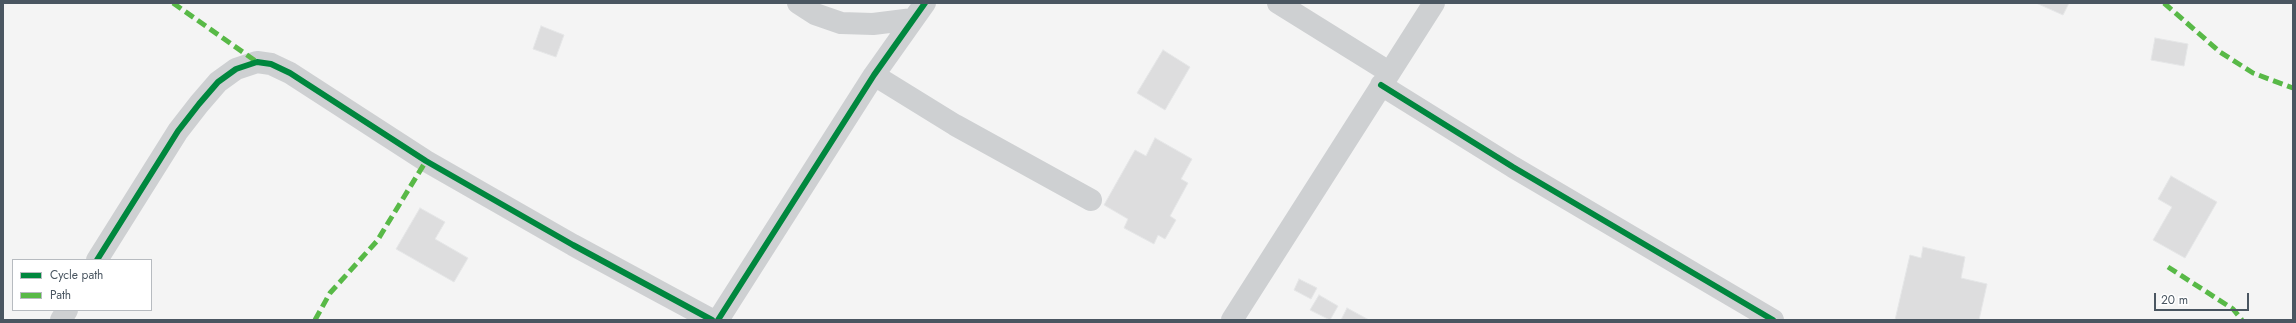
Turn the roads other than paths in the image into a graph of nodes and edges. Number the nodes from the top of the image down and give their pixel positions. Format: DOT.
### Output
graph roads {
  1 [pos="798,3"];
  2 [pos="1278,3"];
  3 [pos="1434,3"];
  4 [pos="919,11"];
  5 [pos="874,74"];
  6 [pos="1385,79"];
  7 [pos="1091,200"];
  8 [pos="98,259"];
  9 [pos="66,311"];
  10 [pos="61,320"];
  11 [pos="712,320"];
  12 [pos="718,320"];
  13 [pos="1232,320"];
  14 [pos="1773,320"];
  1 -- 4 [label="street"];
  2 -- 6 [label="street"];
  3 -- 6 [label="street"];
  4 -- 5 [label="street"];
  5 -- 7 [label="street"];
  5 -- 12 [label="street"];
  6 -- 13 [label="street"];
  6 -- 14 [label="street"];
  8 -- 11 [label="street"];
  9 -- 10 [label="street"];
}
